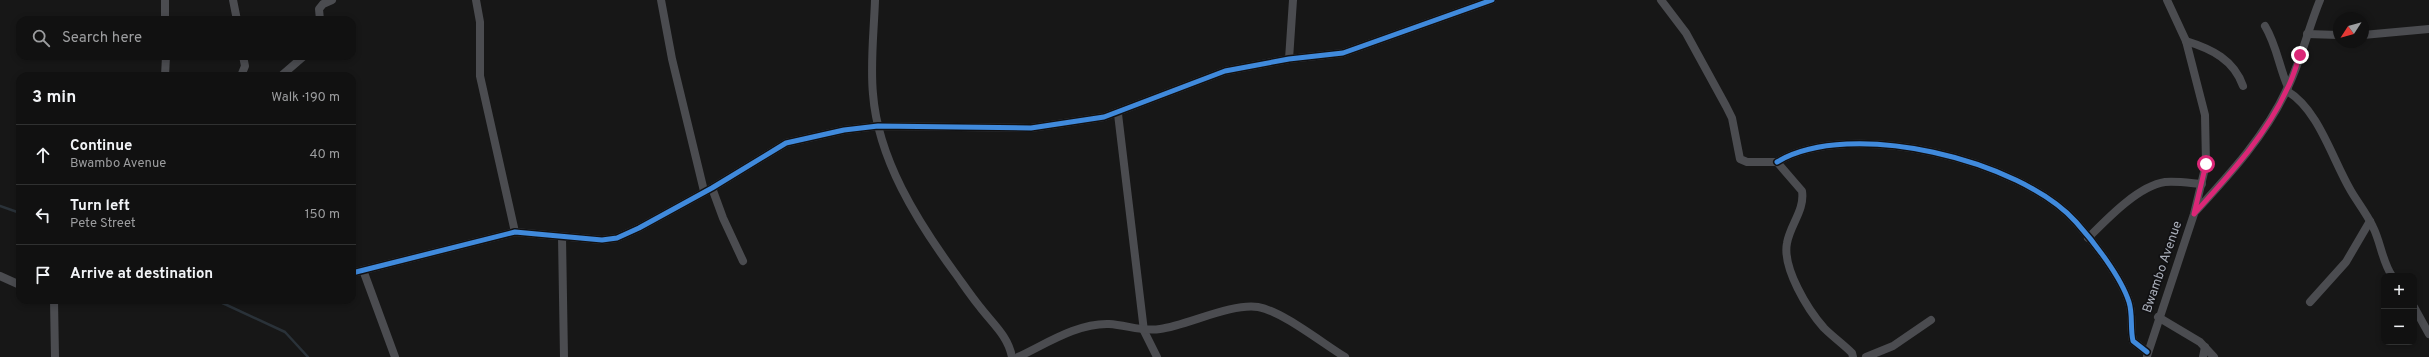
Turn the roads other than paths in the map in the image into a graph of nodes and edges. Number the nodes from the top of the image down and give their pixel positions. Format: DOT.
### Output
graph roads {
  1 [pos="165,0"];
  2 [pos="233,0"];
  3 [pos="332,0"];
  4 [pos="476,0"];
  5 [pos="661,0"];
  6 [pos="875,0"];
  7 [pos="1293,0"];
  8 [pos="1492,0"];
  9 [pos="1661,0"];
  10 [pos="2167,0"];
  11 [pos="2320,0"];
  12 [pos="165,16"];
  13 [pos="236,16"];
  14 [pos="320,16"];
  15 [pos="2265,26"];
  16 [pos="2429,29"];
  17 [pos="2306,34"];
  18 [pos="2369,34"];
  19 [pos="2333,35"];
  20 [pos="2186,41"];
  21 [pos="1289,59"];
  22 [pos="166,60"];
  23 [pos="244,60"];
  24 [pos="299,60"];
  25 [pos="165,72"];
  26 [pos="243,72"];
  27 [pos="286,72"];
  28 [pos="2243,86"];
  29 [pos="2288,89"];
  30 [pos="1118,114"];
  31 [pos="878,126"];
  32 [pos="1777,162"];
  33 [pos="2202,184"];
  34 [pos="708,189"];
  35 [pos="2194,214"];
  36 [pos="2370,221"];
  37 [pos="515,232"];
  38 [pos="562,237"];
  39 [pos="2088,238"];
  40 [pos="743,261"];
  41 [pos="363,270"];
  42 [pos="356,272"];
  43 [pos="2390,273"];
  44 [pos="0,276"];
  45 [pos="16,283"];
  46 [pos="2310,302"];
  47 [pos="54,304"];
  48 [pos="2415,309"];
  49 [pos="2158,316"];
  50 [pos="1931,320"];
  51 [pos="1144,330"];
  52 [pos="2429,334"];
  53 [pos="2205,347"];
  54 [pos="2147,355"];
  55 [pos="55,357"];
  56 [pos="396,357"];
  57 [pos="564,357"];
  58 [pos="1012,357"];
  59 [pos="1018,357"];
  60 [pos="1157,357"];
  61 [pos="1345,357"];
  62 [pos="1853,357"];
  63 [pos="1866,357"];
  64 [pos="2203,357"];
  65 [pos="2214,357"];
  1 -- 12 [label="street"];
  2 -- 13 [label="street"];
  3 -- 14 [label="street"];
  4 -- 37 [label="street"];
  5 -- 34 [label="street"];
  6 -- 31 [label="street"];
  7 -- 21 [label="street"];
  8 -- 21 [label="street"];
  9 -- 32 [label="street"];
  10 -- 20 [label="street, Bwambo Avenue"];
  11 -- 17 [label="street"];
  15 -- 29 [label="street"];
  16 -- 18 [label="street"];
  17 -- 19 [label="street"];
  17 -- 29 [label="street"];
  20 -- 28 [label="street"];
  20 -- 33 [label="street, Bwambo Avenue"];
  21 -- 30 [label="street"];
  22 -- 25 [label="street"];
  23 -- 26 [label="street"];
  24 -- 27 [label="street"];
  29 -- 35 [label="street"];
  29 -- 36 [label="street"];
  30 -- 31 [label="street"];
  30 -- 51 [label="street"];
  31 -- 34 [label="street"];
  31 -- 58 [label="street"];
  32 -- 39 [label="street"];
  32 -- 62 [label="street"];
  33 -- 35 [label="street, Bwambo Avenue"];
  33 -- 39 [label="street"];
  34 -- 38 [label="street"];
  34 -- 40 [label="street"];
  35 -- 49 [label="street, Bwambo Avenue"];
  36 -- 43 [label="street"];
  36 -- 46 [label="street"];
  37 -- 38 [label="street"];
  37 -- 41 [label="street"];
  38 -- 57 [label="street"];
  39 -- 54 [label="street"];
  41 -- 42 [label="street"];
  41 -- 56 [label="street"];
  44 -- 45 [label="street"];
  47 -- 55 [label="street"];
  48 -- 52 [label="street"];
  49 -- 53 [label="street"];
  49 -- 54 [label="street, Bwambo Avenue"];
  50 -- 63 [label="street"];
  51 -- 59 [label="street"];
  51 -- 60 [label="street"];
  51 -- 61 [label="street"];
  53 -- 64 [label="street"];
  53 -- 65 [label="street"];
}
